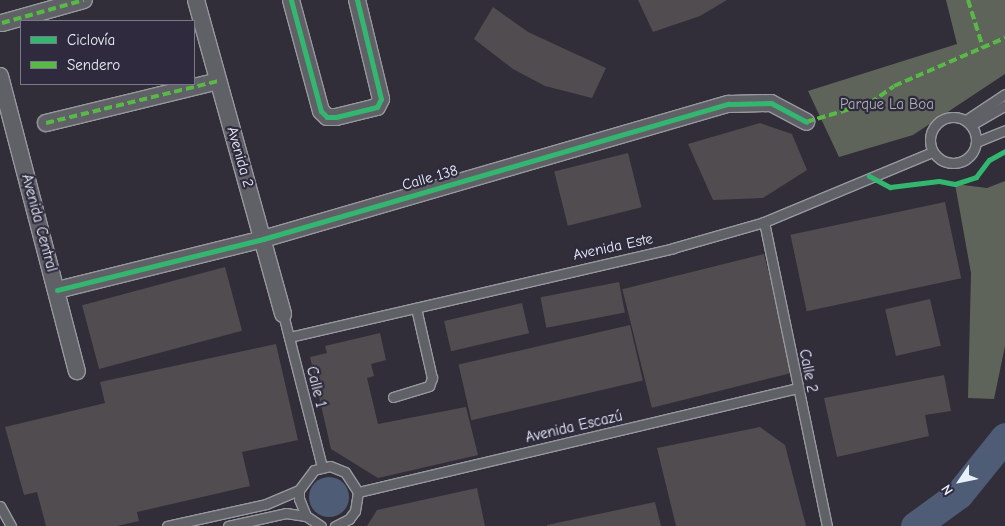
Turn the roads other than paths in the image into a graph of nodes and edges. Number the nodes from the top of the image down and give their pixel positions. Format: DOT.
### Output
graph roads {
  1 [pos="84,0"];
  2 [pos="196,0"];
  3 [pos="291,0"];
  4 [pos="356,0"];
  5 [pos="2,23"];
  6 [pos="0,76"];
  7 [pos="218,81"];
  8 [pos="1005,94"];
  9 [pos="1005,105"];
  10 [pos="806,122"];
  11 [pos="46,123"];
  12 [pos="969,123"];
  13 [pos="1005,130"];
  14 [pos="976,142"];
  15 [pos="932,152"];
  16 [pos="764,222"];
  17 [pos="263,239"];
  18 [pos="57,290"];
  19 [pos="416,308"];
  20 [pos="283,314"];
  21 [pos="289,337"];
  22 [pos="77,371"];
  23 [pos="797,388"];
  24 [pos="393,397"];
  25 [pos="322,467"];
  26 [pos="299,490"];
  27 [pos="358,492"];
  28 [pos="0,506"];
  29 [pos="306,516"];
  30 [pos="11,526"];
  31 [pos="167,526"];
  32 [pos="228,526"];
  33 [pos="321,526"];
  34 [pos="339,526"];
  35 [pos="827,526"];
  1 -- 5 [label="street"];
  2 -- 7 [label="street, Avenida 2"];
  3 -- 4 [label="street"];
  6 -- 18 [label="street, Avenida Central"];
  7 -- 11 [label="street"];
  7 -- 17 [label="street, Avenida 2"];
  8 -- 12 [label="lane"];
  9 -- 12 [label="lane"];
  10 -- 17 [label="street, Calle 138"];
  12 -- 14 [label="lane"];
  12 -- 15 [label="lane"];
  13 -- 14 [label="lane"];
  14 -- 15 [label="lane"];
  15 -- 16 [label="lane, Avenida Este"];
  16 -- 19 [label="lane, Avenida Este"];
  16 -- 23 [label="lane, Calle 2"];
  17 -- 18 [label="street, Calle 138"];
  17 -- 20 [label="street, Avenida 2"];
  18 -- 22 [label="street, Avenida Central"];
  19 -- 21 [label="lane, Avenida Este"];
  19 -- 24 [label="lane"];
  20 -- 21 [label="lane, Calle 1"];
  21 -- 25 [label="lane, Calle 1"];
  23 -- 27 [label="lane, Avenida Escazú"];
  23 -- 35 [label="lane, Calle 2"];
  25 -- 26 [label="lane"];
  25 -- 27 [label="lane"];
  26 -- 29 [label="lane"];
  26 -- 31 [label="lane"];
  27 -- 34 [label="lane"];
  28 -- 30 [label="lane"];
  29 -- 32 [label="lane"];
  29 -- 33 [label="lane"];
}
